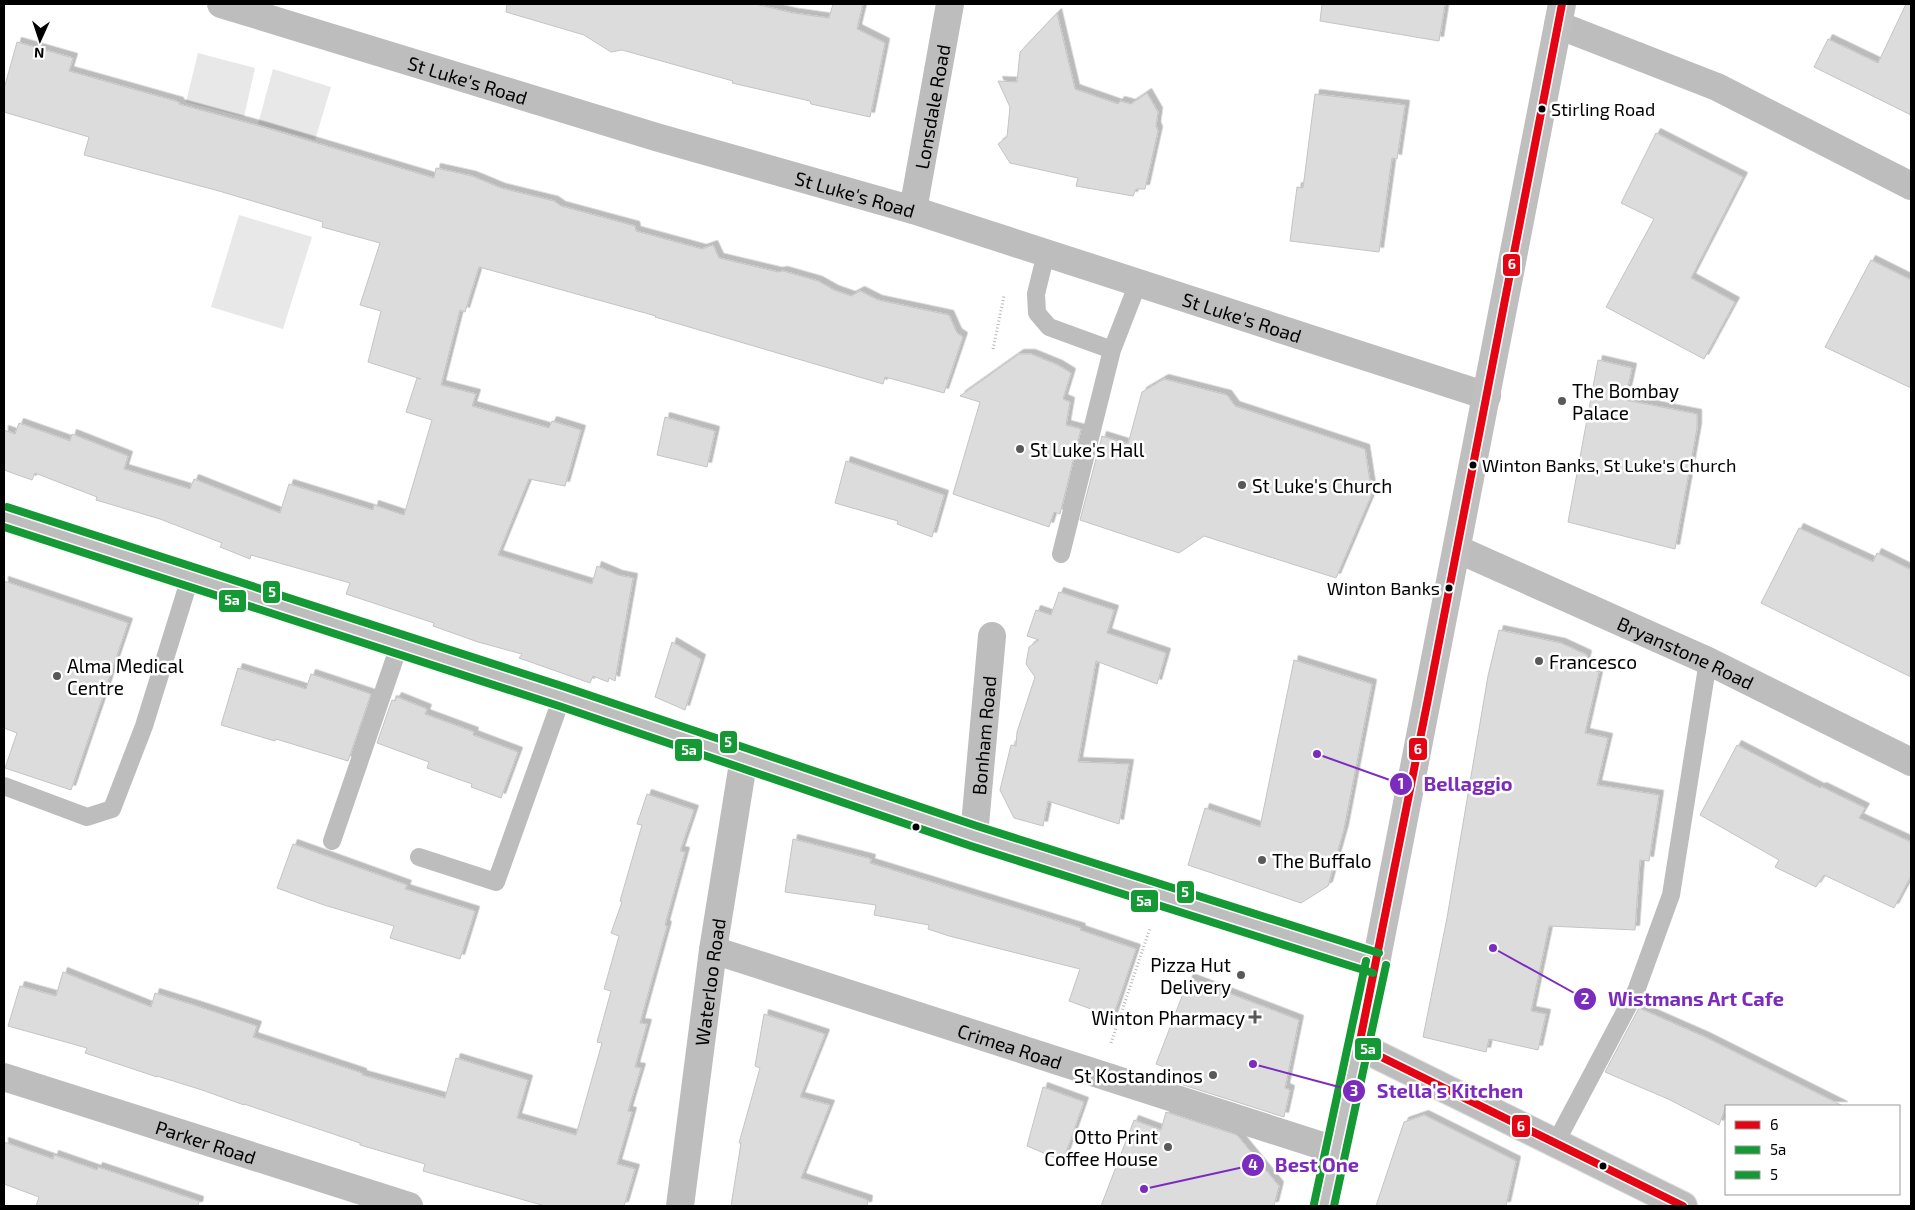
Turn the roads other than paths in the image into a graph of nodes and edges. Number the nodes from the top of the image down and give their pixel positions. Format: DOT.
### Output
graph roads {
  1 [pos="221,4"];
  2 [pos="950,4"];
  3 [pos="1560,14"];
  4 [pos="1911,186"];
  5 [pos="913,210"];
  6 [pos="1046,253"];
  7 [pos="1138,283"];
  8 [pos="1112,350"];
  9 [pos="1487,396"];
  10 [pos="4,517"];
  11 [pos="1457,549"];
  12 [pos="1061,554"];
  13 [pos="190,578"];
  14 [pos="992,636"];
  15 [pos="399,646"];
  16 [pos="1708,661"];
  17 [pos="562,697"];
  18 [pos="744,758"];
  19 [pos="1911,762"];
  20 [pos="4,786"];
  21 [pos="974,836"];
  22 [pos="332,841"];
  23 [pos="419,857"];
  24 [pos="713,950"];
  25 [pos="1376,963"];
  26 [pos="1359,1046"];
  27 [pos="4,1077"];
  28 [pos="1555,1144"];
  29 [pos="1335,1150"];
  30 [pos="409,1206"];
  31 [pos="680,1206"];
  32 [pos="1324,1206"];
  33 [pos="1683,1206"];
  1 -- 5 [label="street, St Luke's Road"];
  2 -- 5 [label="street, Lonsdale Road"];
  3 -- 4 [label="street"];
  3 -- 9 [label="street"];
  5 -- 6 [label="street, St Luke's Road"];
  6 -- 7 [label="street, St Luke's Road"];
  6 -- 8 [label="lane"];
  7 -- 8 [label="lane"];
  7 -- 9 [label="street, St Luke's Road"];
  8 -- 12 [label="lane"];
  9 -- 11 [label="street"];
  10 -- 13 [label="street"];
  11 -- 16 [label="street, Bryanstone Road"];
  11 -- 25 [label="street"];
  13 -- 15 [label="street"];
  13 -- 20 [label="lane"];
  14 -- 21 [label="street, Bonham Road"];
  15 -- 17 [label="street"];
  15 -- 22 [label="lane"];
  16 -- 19 [label="street, Bryanstone Road"];
  16 -- 28 [label="lane"];
  17 -- 18 [label="street"];
  17 -- 23 [label="lane"];
  18 -- 21 [label="street"];
  18 -- 24 [label="street, Waterloo Road"];
  21 -- 25 [label="street"];
  24 -- 29 [label="street, Crimea Road"];
  24 -- 31 [label="street, Waterloo Road"];
  25 -- 26 [label="street"];
  26 -- 28 [label="street"];
  26 -- 29 [label="street"];
  27 -- 30 [label="street, Parker Road"];
  28 -- 33 [label="street"];
  29 -- 32 [label="street"];
}
